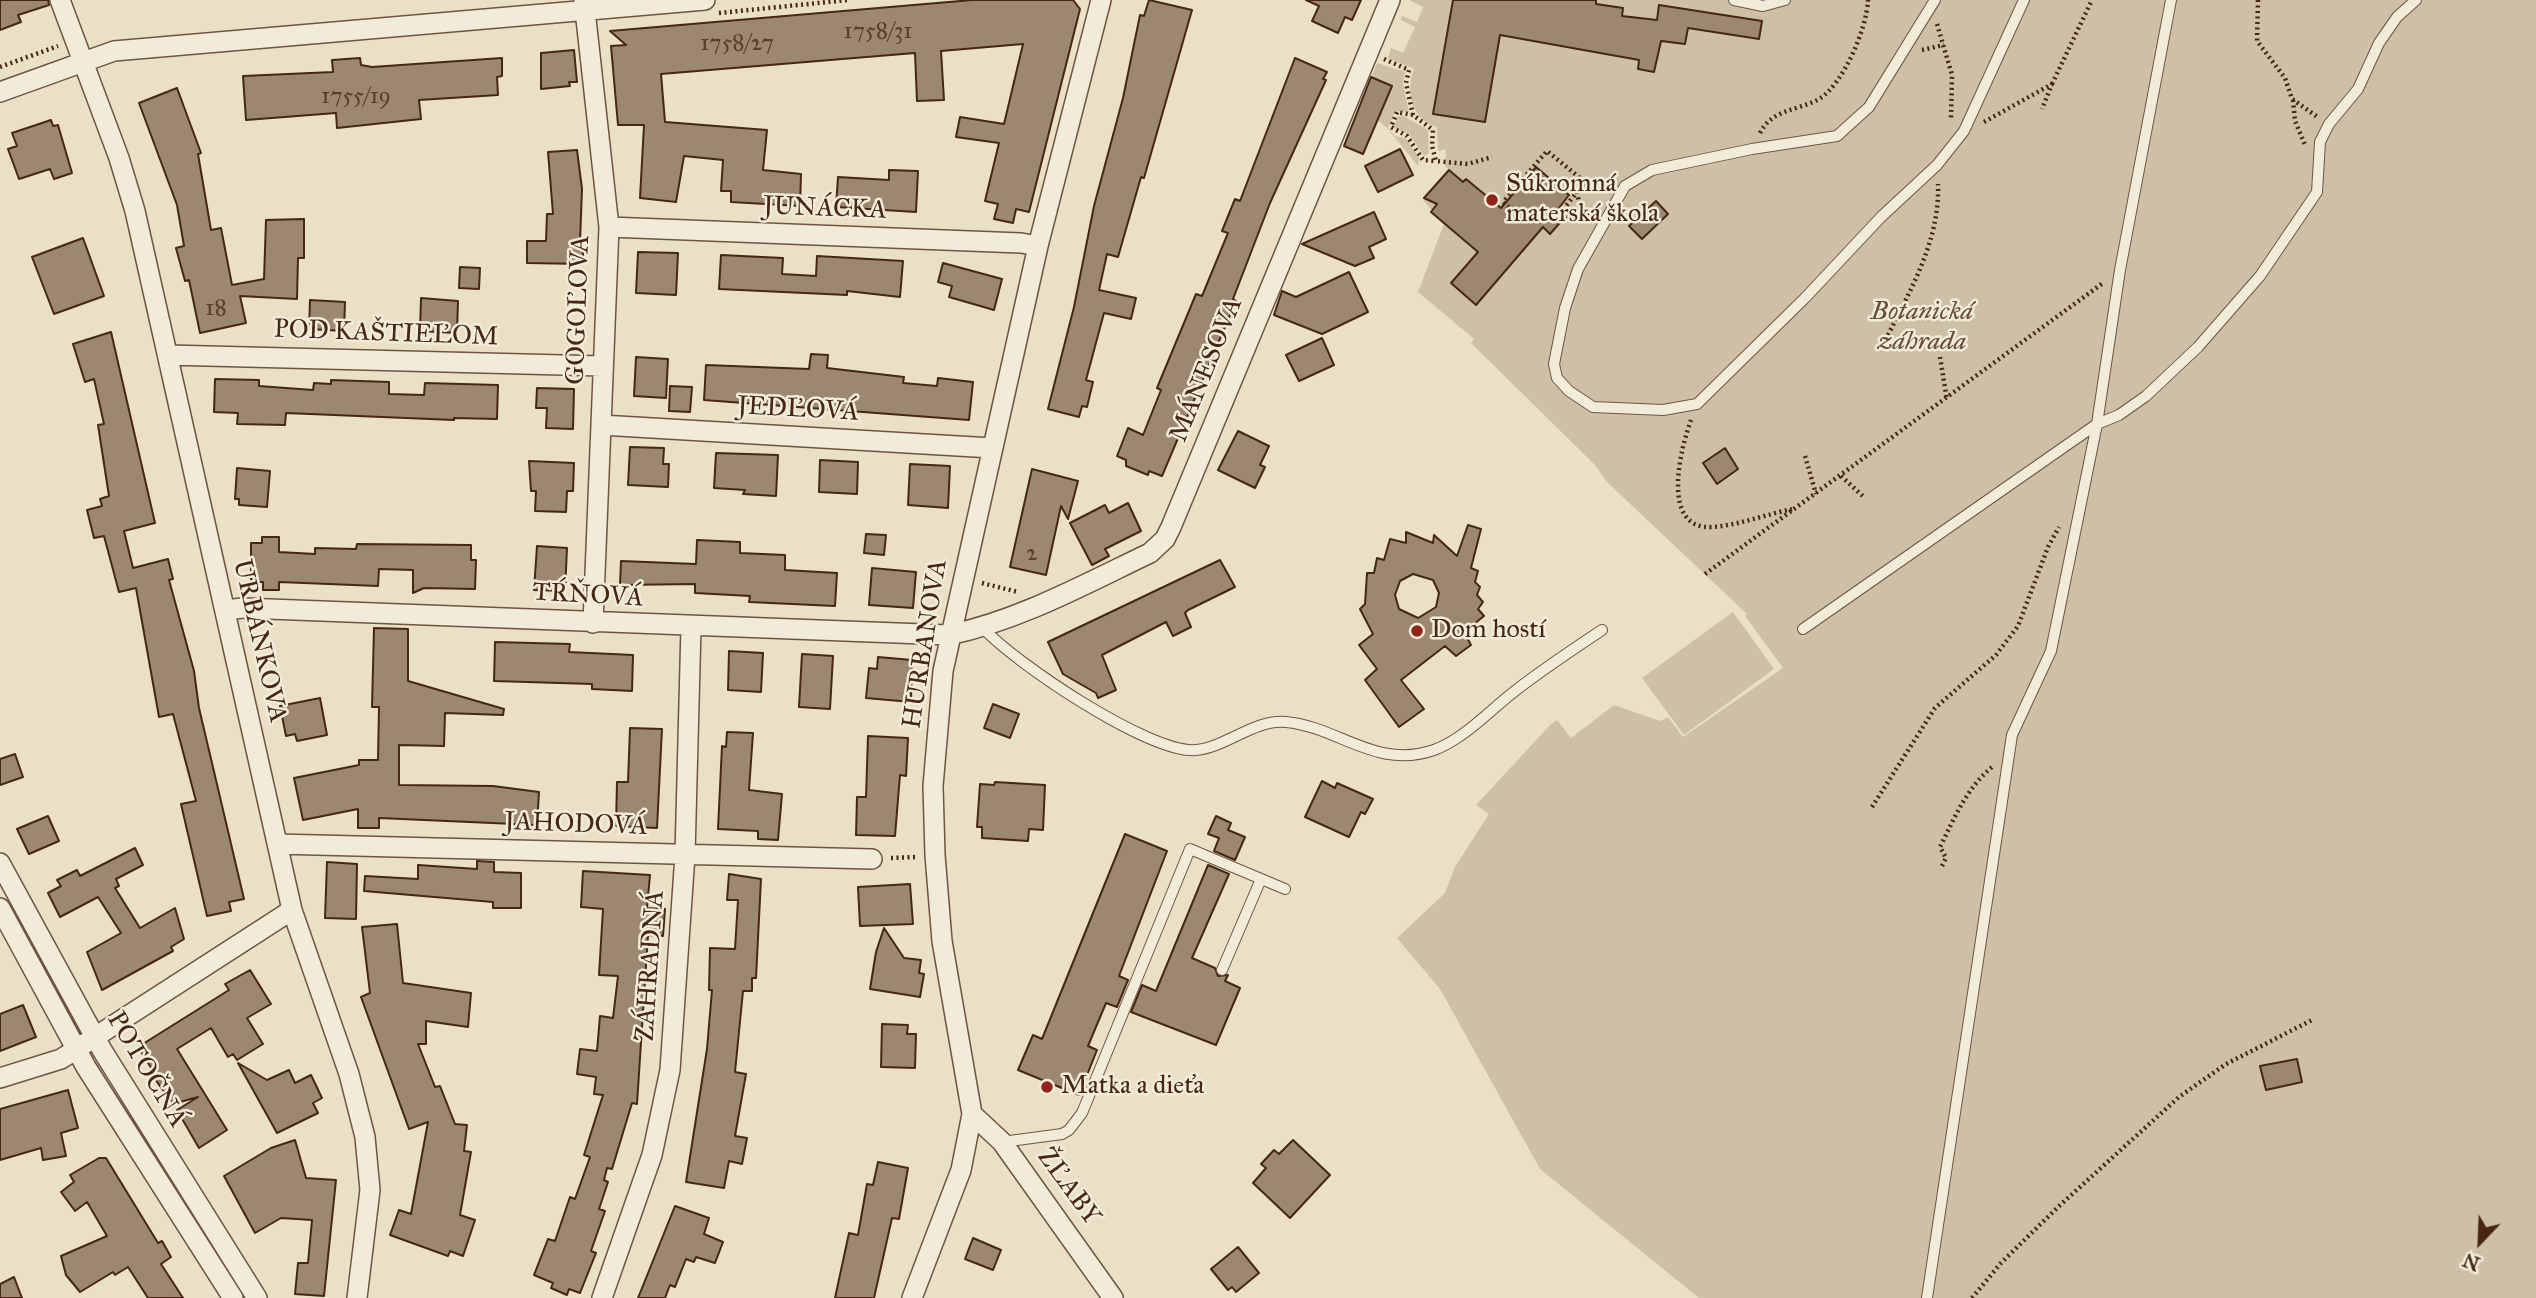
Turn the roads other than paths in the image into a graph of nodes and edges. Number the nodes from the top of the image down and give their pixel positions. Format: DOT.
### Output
graph roads {
  1 [pos="60,0"];
  2 [pos="705,0"];
  3 [pos="1101,0"];
  4 [pos="1390,0"];
  5 [pos="1734,0"];
  6 [pos="1785,0"];
  7 [pos="2024,0"];
  8 [pos="2171,0"];
  9 [pos="2416,0"];
  10 [pos="1933,3"];
  11 [pos="585,6"];
  12 [pos="83,62"];
  13 [pos="0,92"];
  14 [pos="609,227"];
  15 [pos="1038,246"];
  16 [pos="168,355"];
  17 [pos="603,366"];
  18 [pos="601,425"];
  19 [pos="2096,429"];
  20 [pos="992,447"];
  21 [pos="225,610"];
  22 [pos="593,623"];
  23 [pos="691,627"];
  24 [pos="983,628"];
  25 [pos="1803,629"];
  26 [pos="1602,630"];
  27 [pos="949,635"];
  28 [pos="277,844"];
  29 [pos="685,855"];
  30 [pos="872,859"];
  31 [pos="0,863"];
  32 [pos="1261,879"];
  33 [pos="1285,889"];
  34 [pos="0,908"];
  35 [pos="292,910"];
  36 [pos="1223,970"];
  37 [pos="94,1036"];
  38 [pos="75,1049"];
  39 [pos="0,1078"];
  40 [pos="972,1114"];
  41 [pos="1002,1142"];
  42 [pos="233,1298"];
  43 [pos="257,1298"];
  44 [pos="357,1298"];
  45 [pos="601,1298"];
  46 [pos="912,1298"];
  47 [pos="1113,1298"];
  48 [pos="1927,1298"];
  1 -- 12 [label="street, URBÁNKOVA"];
  2 -- 11 [label="street"];
  3 -- 15 [label="street, HURBANOVA"];
  4 -- 24 [label="street, MÁNESOVA"];
  5 -- 6 [label="lane"];
  7 -- 10 [label="lane"];
  8 -- 19 [label="lane"];
  9 -- 19 [label="lane"];
  11 -- 12 [label="street"];
  11 -- 14 [label="street, GOGOĽOVA"];
  12 -- 13 [label="street"];
  12 -- 16 [label="street, URBÁNKOVA"];
  14 -- 15 [label="street, JUNÁCKA"];
  14 -- 17 [label="street, GOGOĽOVA"];
  15 -- 20 [label="street, HURBANOVA"];
  16 -- 17 [label="street, POD KAŠTIEĽOM"];
  16 -- 21 [label="street, URBÁNKOVA"];
  17 -- 18 [label="street, GOGOĽOVA"];
  18 -- 20 [label="street, JEDĽOVÁ"];
  18 -- 22 [label="street, GOGOĽOVA"];
  19 -- 25 [label="lane"];
  19 -- 48 [label="lane"];
  20 -- 27 [label="street, HURBANOVA"];
  21 -- 22 [label="street, TŔŇOVÁ"];
  21 -- 28 [label="street, URBÁNKOVA"];
  22 -- 23 [label="street, TŔŇOVÁ"];
  23 -- 27 [label="street, TŔŇOVÁ"];
  23 -- 29 [label="street, ZÁHRADNÁ"];
  24 -- 26 [label="lane"];
  24 -- 27 [label="street, MÁNESOVA"];
  27 -- 40 [label="street, HURBANOVA"];
  28 -- 29 [label="street, JAHODOVÁ"];
  28 -- 35 [label="street, URBÁNKOVA"];
  29 -- 30 [label="street, JAHODOVÁ"];
  29 -- 45 [label="street, ZÁHRADNÁ"];
  31 -- 37 [label="street, POTOČNÁ"];
  32 -- 33 [label="lane"];
  32 -- 36 [label="lane"];
  32 -- 41 [label="lane"];
  34 -- 38 [label="street, POTOČNÁ"];
  35 -- 37 [label="street"];
  35 -- 44 [label="street, URBÁNKOVA"];
  37 -- 38 [label="street"];
  37 -- 43 [label="street, POTOČNÁ"];
  38 -- 39 [label="street"];
  38 -- 42 [label="street, POTOČNÁ"];
  40 -- 41 [label="street, ŽĽABY"];
  40 -- 46 [label="street, HURBANOVA"];
  41 -- 47 [label="street, ŽĽABY"];
}
